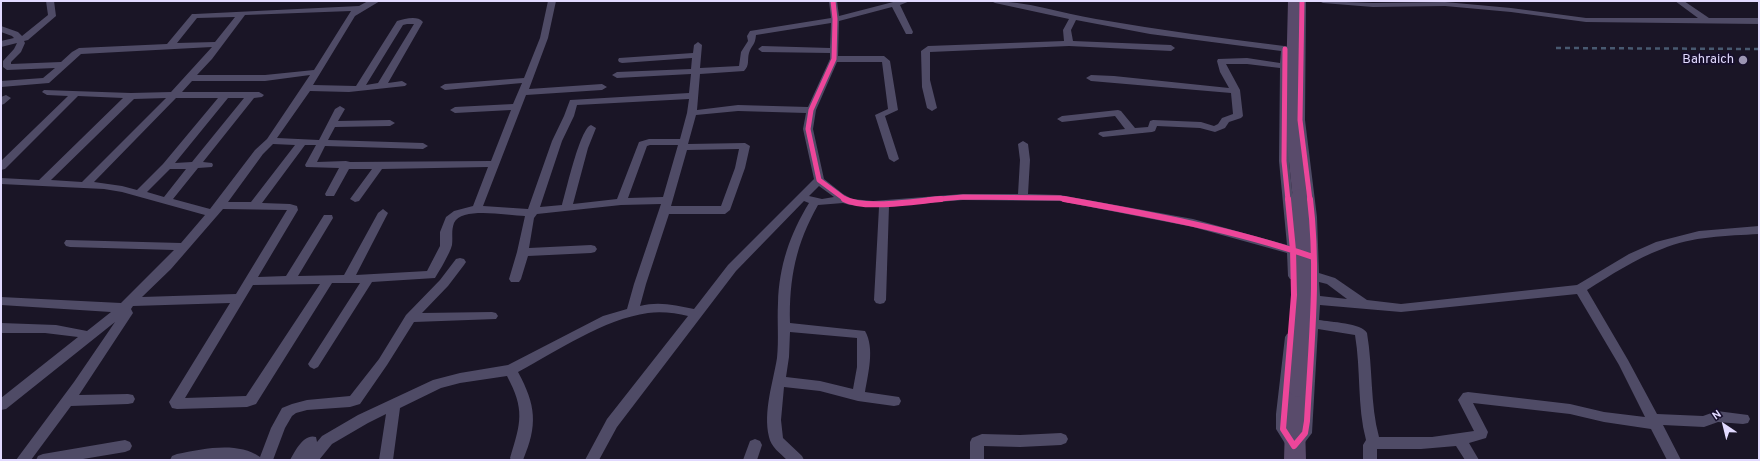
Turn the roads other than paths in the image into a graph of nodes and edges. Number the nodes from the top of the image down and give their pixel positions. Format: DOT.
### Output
graph roads {
  1 [pos="50,1"];
  2 [pos="552,1"];
  3 [pos="833,1"];
  4 [pos="906,1"];
  5 [pos="995,1"];
  6 [pos="1295,1"];
  7 [pos="1302,1"];
  8 [pos="1323,1"];
  9 [pos="1679,1"];
  10 [pos="373,2"];
  11 [pos="895,4"];
  12 [pos="360,8"];
  13 [pos="242,14"];
  14 [pos="1074,17"];
  15 [pos="835,19"];
  16 [pos="1707,21"];
  17 [pos="1759,21"];
  18 [pos="1,29"];
  19 [pos="909,32"];
  20 [pos="19,40"];
  21 [pos="1069,43"];
  22 [pos="1,44"];
  23 [pos="218,44"];
  24 [pos="698,45"];
  25 [pos="170,47"];
  26 [pos="1171,48"];
  27 [pos="762,49"];
  28 [pos="1285,49"];
  29 [pos="1301,52"];
  30 [pos="698,55"];
  31 [pos="834,55"];
  32 [pos="622,60"];
  33 [pos="63,65"];
  34 [pos="1285,66"];
  35 [pos="28,67"];
  36 [pos="696,71"];
  37 [pos="317,72"];
  38 [pos="617,75"];
  39 [pos="190,78"];
  40 [pos="1091,78"];
  41 [pos="527,80"];
  42 [pos="1,84"];
  43 [pos="11,84"];
  44 [pos="402,84"];
  45 [pos="382,85"];
  46 [pos="445,87"];
  47 [pos="602,87"];
  48 [pos="307,88"];
  49 [pos="359,88"];
  50 [pos="1235,91"];
  51 [pos="46,92"];
  52 [pos="523,92"];
  53 [pos="76,93"];
  54 [pos="174,95"];
  55 [pos="131,96"];
  56 [pos="225,96"];
  57 [pos="694,96"];
  58 [pos="518,107"];
  59 [pos="932,108"];
  60 [pos="340,110"];
  61 [pos="455,110"];
  62 [pos="811,110"];
  63 [pos="692,113"];
  64 [pos="1062,119"];
  65 [pos="390,123"];
  66 [pos="332,124"];
  67 [pos="591,128"];
  68 [pos="1132,131"];
  69 [pos="1103,134"];
  70 [pos="270,141"];
  71 [pos="301,142"];
  72 [pos="322,143"];
  73 [pos="683,144"];
  74 [pos="1023,144"];
  75 [pos="424,146"];
  76 [pos="894,159"];
  77 [pos="346,164"];
  78 [pos="494,164"];
  79 [pos="194,165"];
  80 [pos="208,165"];
  81 [pos="1,166"];
  82 [pos="167,166"];
  83 [pos="379,166"];
  84 [pos="819,180"];
  85 [pos="1,181"];
  86 [pos="42,183"];
  87 [pos="85,185"];
  88 [pos="139,194"];
  89 [pos="330,194"];
  90 [pos="802,196"];
  91 [pos="1022,197"];
  92 [pos="355,199"];
  93 [pos="845,199"];
  94 [pos="166,201"];
  95 [pos="815,201"];
  96 [pos="621,202"];
  97 [pos="884,204"];
  98 [pos="666,205"];
  99 [pos="254,206"];
  100 [pos="567,207"];
  101 [pos="216,209"];
  102 [pos="477,210"];
  103 [pos="788,210"];
  104 [pos="533,211"];
  105 [pos="383,213"];
  106 [pos="328,218"];
  107 [pos="1759,230"];
  108 [pos="70,243"];
  109 [pos="184,247"];
  110 [pos="591,248"];
  111 [pos="1293,250"];
  112 [pos="523,252"];
  113 [pos="1313,257"];
  114 [pos="460,262"];
  115 [pos="1314,276"];
  116 [pos="369,278"];
  117 [pos="329,279"];
  118 [pos="348,279"];
  119 [pos="290,280"];
  120 [pos="516,280"];
  121 [pos="250,281"];
  122 [pos="1580,289"];
  123 [pos="239,298"];
  124 [pos="880,300"];
  125 [pos="1314,300"];
  126 [pos="1,301"];
  127 [pos="127,305"];
  128 [pos="1364,305"];
  129 [pos="633,311"];
  130 [pos="697,314"];
  131 [pos="492,316"];
  132 [pos="410,318"];
  133 [pos="1313,324"];
  134 [pos="784,327"];
  135 [pos="1,328"];
  136 [pos="89,336"];
  137 [pos="314,364"];
  138 [pos="510,370"];
  139 [pos="779,381"];
  140 [pos="858,396"];
  141 [pos="128,399"];
  142 [pos="894,400"];
  143 [pos="67,402"];
  144 [pos="1,405"];
  145 [pos="394,405"];
  146 [pos="1743,419"];
  147 [pos="1654,421"];
  148 [pos="1061,439"];
  149 [pos="1460,439"];
  150 [pos="312,441"];
  151 [pos="1374,443"];
  152 [pos="755,445"];
  153 [pos="125,446"];
  154 [pos="1294,453"];
  155 [pos="517,458"];
  156 [pos="23,460"];
  157 [pos="43,460"];
  158 [pos="177,460"];
  159 [pos="255,460"];
  160 [pos="266,460"];
  161 [pos="297,460"];
  162 [pos="311,460"];
  163 [pos="386,460"];
  164 [pos="592,460"];
  165 [pos="750,460"];
  166 [pos="797,460"];
  167 [pos="977,460"];
  168 [pos="1370,460"];
  169 [pos="1472,460"];
  170 [pos="1674,460"];
  1 -- 20 [label="street"];
  2 -- 41 [label="street"];
  3 -- 15 [label="street"];
  4 -- 11 [label="street"];
  5 -- 14 [label="street"];
  6 -- 154 [label="main road, bridge"];
  7 -- 29 [label="street"];
  8 -- 16 [label="street"];
  9 -- 16 [label="street"];
  10 -- 12 [label="street"];
  11 -- 15 [label="street"];
  11 -- 19 [label="street"];
  12 -- 13 [label="street"];
  12 -- 37 [label="street"];
  13 -- 23 [label="street"];
  13 -- 25 [label="street"];
  14 -- 21 [label="street"];
  14 -- 28 [label="street"];
  15 -- 31 [label="street"];
  15 -- 36 [label="street"];
  16 -- 17 [label="street"];
  18 -- 20 [label="street"];
  20 -- 22 [label="street"];
  20 -- 35 [label="street"];
  21 -- 26 [label="street"];
  21 -- 59 [label="street"];
  23 -- 25 [label="street"];
  23 -- 39 [label="street"];
  24 -- 30 [label="street"];
  25 -- 33 [label="street"];
  27 -- 31 [label="street"];
  28 -- 29 [label="street"];
  28 -- 34 [label="street"];
  29 -- 113 [label="street"];
  30 -- 32 [label="street"];
  30 -- 36 [label="street"];
  31 -- 62 [label="street"];
  31 -- 76 [label="street"];
  33 -- 35 [label="street"];
  33 -- 43 [label="street"];
  34 -- 50 [label="street"];
  34 -- 111 [label="street"];
  35 -- 43 [label="street"];
  36 -- 38 [label="street"];
  36 -- 57 [label="street"];
  37 -- 39 [label="street"];
  37 -- 48 [label="street"];
  39 -- 54 [label="street"];
  40 -- 50 [label="street"];
  41 -- 46 [label="street"];
  41 -- 52 [label="street"];
  42 -- 43 [label="street"];
  44 -- 45 [label="street"];
  45 -- 49 [label="street"];
  45 -- 49 [label="street"];
  47 -- 52 [label="street"];
  48 -- 49 [label="street"];
  48 -- 70 [label="street"];
  50 -- 68 [label="street"];
  51 -- 53 [label="street"];
  52 -- 58 [label="street"];
  53 -- 55 [label="street"];
  53 -- 81 [label="street"];
  54 -- 55 [label="street"];
  54 -- 56 [label="street"];
  54 -- 87 [label="street"];
  55 -- 86 [label="street"];
  56 -- 79 [label="street"];
  56 -- 82 [label="street"];
  57 -- 63 [label="street"];
  57 -- 104 [label="street"];
  58 -- 61 [label="street"];
  58 -- 78 [label="street"];
  60 -- 66 [label="street"];
  62 -- 63 [label="street"];
  62 -- 84 [label="street"];
  63 -- 73 [label="street"];
  64 -- 68 [label="street"];
  65 -- 66 [label="street"];
  66 -- 72 [label="street"];
  67 -- 100 [label="street"];
  68 -- 69 [label="street"];
  70 -- 71 [label="street"];
  70 -- 101 [label="street"];
  71 -- 72 [label="street"];
  71 -- 99 [label="street"];
  72 -- 75 [label="street"];
  72 -- 77 [label="street"];
  73 -- 96 [label="street"];
  73 -- 98 [label="street"];
  73 -- 98 [label="street"];
  74 -- 91 [label="street"];
  77 -- 83 [label="street"];
  77 -- 89 [label="street"];
  78 -- 83 [label="street"];
  78 -- 102 [label="street"];
  79 -- 80 [label="street"];
  79 -- 82 [label="street"];
  79 -- 94 [label="street"];
  82 -- 88 [label="street"];
  83 -- 92 [label="street"];
  84 -- 90 [label="street"];
  84 -- 93 [label="street"];
  85 -- 86 [label="street"];
  86 -- 87 [label="street"];
  87 -- 88 [label="street"];
  88 -- 94 [label="street"];
  90 -- 95 [label="street"];
  90 -- 103 [label="street"];
  91 -- 97 [label="street"];
  91 -- 111 [label="street"];
  93 -- 95 [label="street"];
  93 -- 97 [label="street"];
  94 -- 101 [label="street"];
  95 -- 103 [label="street"];
  95 -- 134 [label="street"];
  96 -- 98 [label="street"];
  96 -- 100 [label="street"];
  97 -- 124 [label="street"];
  98 -- 129 [label="street"];
  99 -- 101 [label="street"];
  99 -- 121 [label="street"];
  100 -- 104 [label="street"];
  101 -- 109 [label="street"];
  102 -- 104 [label="street"];
  102 -- 116 [label="street"];
  103 -- 130 [label="street"];
  104 -- 112 [label="street"];
  105 -- 118 [label="street"];
  106 -- 119 [label="street"];
  107 -- 122 [label="street"];
  108 -- 109 [label="street"];
  109 -- 127 [label="street"];
  110 -- 112 [label="street"];
  111 -- 113 [label="street"];
  111 -- 154 [label="street"];
  112 -- 120 [label="street"];
  113 -- 115 [label="street"];
  114 -- 132 [label="street"];
  115 -- 125 [label="street"];
  115 -- 128 [label="street"];
  116 -- 118 [label="street"];
  116 -- 137 [label="street"];
  117 -- 118 [label="street"];
  117 -- 119 [label="street"];
  117 -- 123 [label="street"];
  119 -- 121 [label="street"];
  121 -- 123 [label="street"];
  122 -- 128 [label="street"];
  122 -- 147 [label="street"];
  123 -- 127 [label="street"];
  125 -- 128 [label="street"];
  125 -- 133 [label="street"];
  126 -- 127 [label="street"];
  127 -- 136 [label="street"];
  127 -- 143 [label="street"];
  129 -- 130 [label="street"];
  129 -- 138 [label="street"];
  130 -- 164 [label="street"];
  131 -- 132 [label="street"];
  132 -- 160 [label="street"];
  133 -- 151 [label="street"];
  133 -- 154 [label="street"];
  134 -- 139 [label="street"];
  134 -- 140 [label="street"];
  135 -- 136 [label="street"];
  136 -- 144 [label="street"];
  138 -- 145 [label="street"];
  138 -- 155 [label="street"];
  139 -- 140 [label="street"];
  139 -- 166 [label="street"];
  140 -- 142 [label="street"];
  141 -- 143 [label="street"];
  143 -- 156 [label="street"];
  145 -- 162 [label="street"];
  145 -- 163 [label="street"];
  146 -- 147 [label="street"];
  147 -- 149 [label="street"];
  147 -- 170 [label="street"];
  148 -- 167 [label="street"];
  149 -- 151 [label="street"];
  149 -- 169 [label="street"];
  150 -- 161 [label="street"];
  151 -- 168 [label="street"];
  152 -- 165 [label="street"];
  153 -- 157 [label="street"];
  158 -- 159 [label="street"];
}
